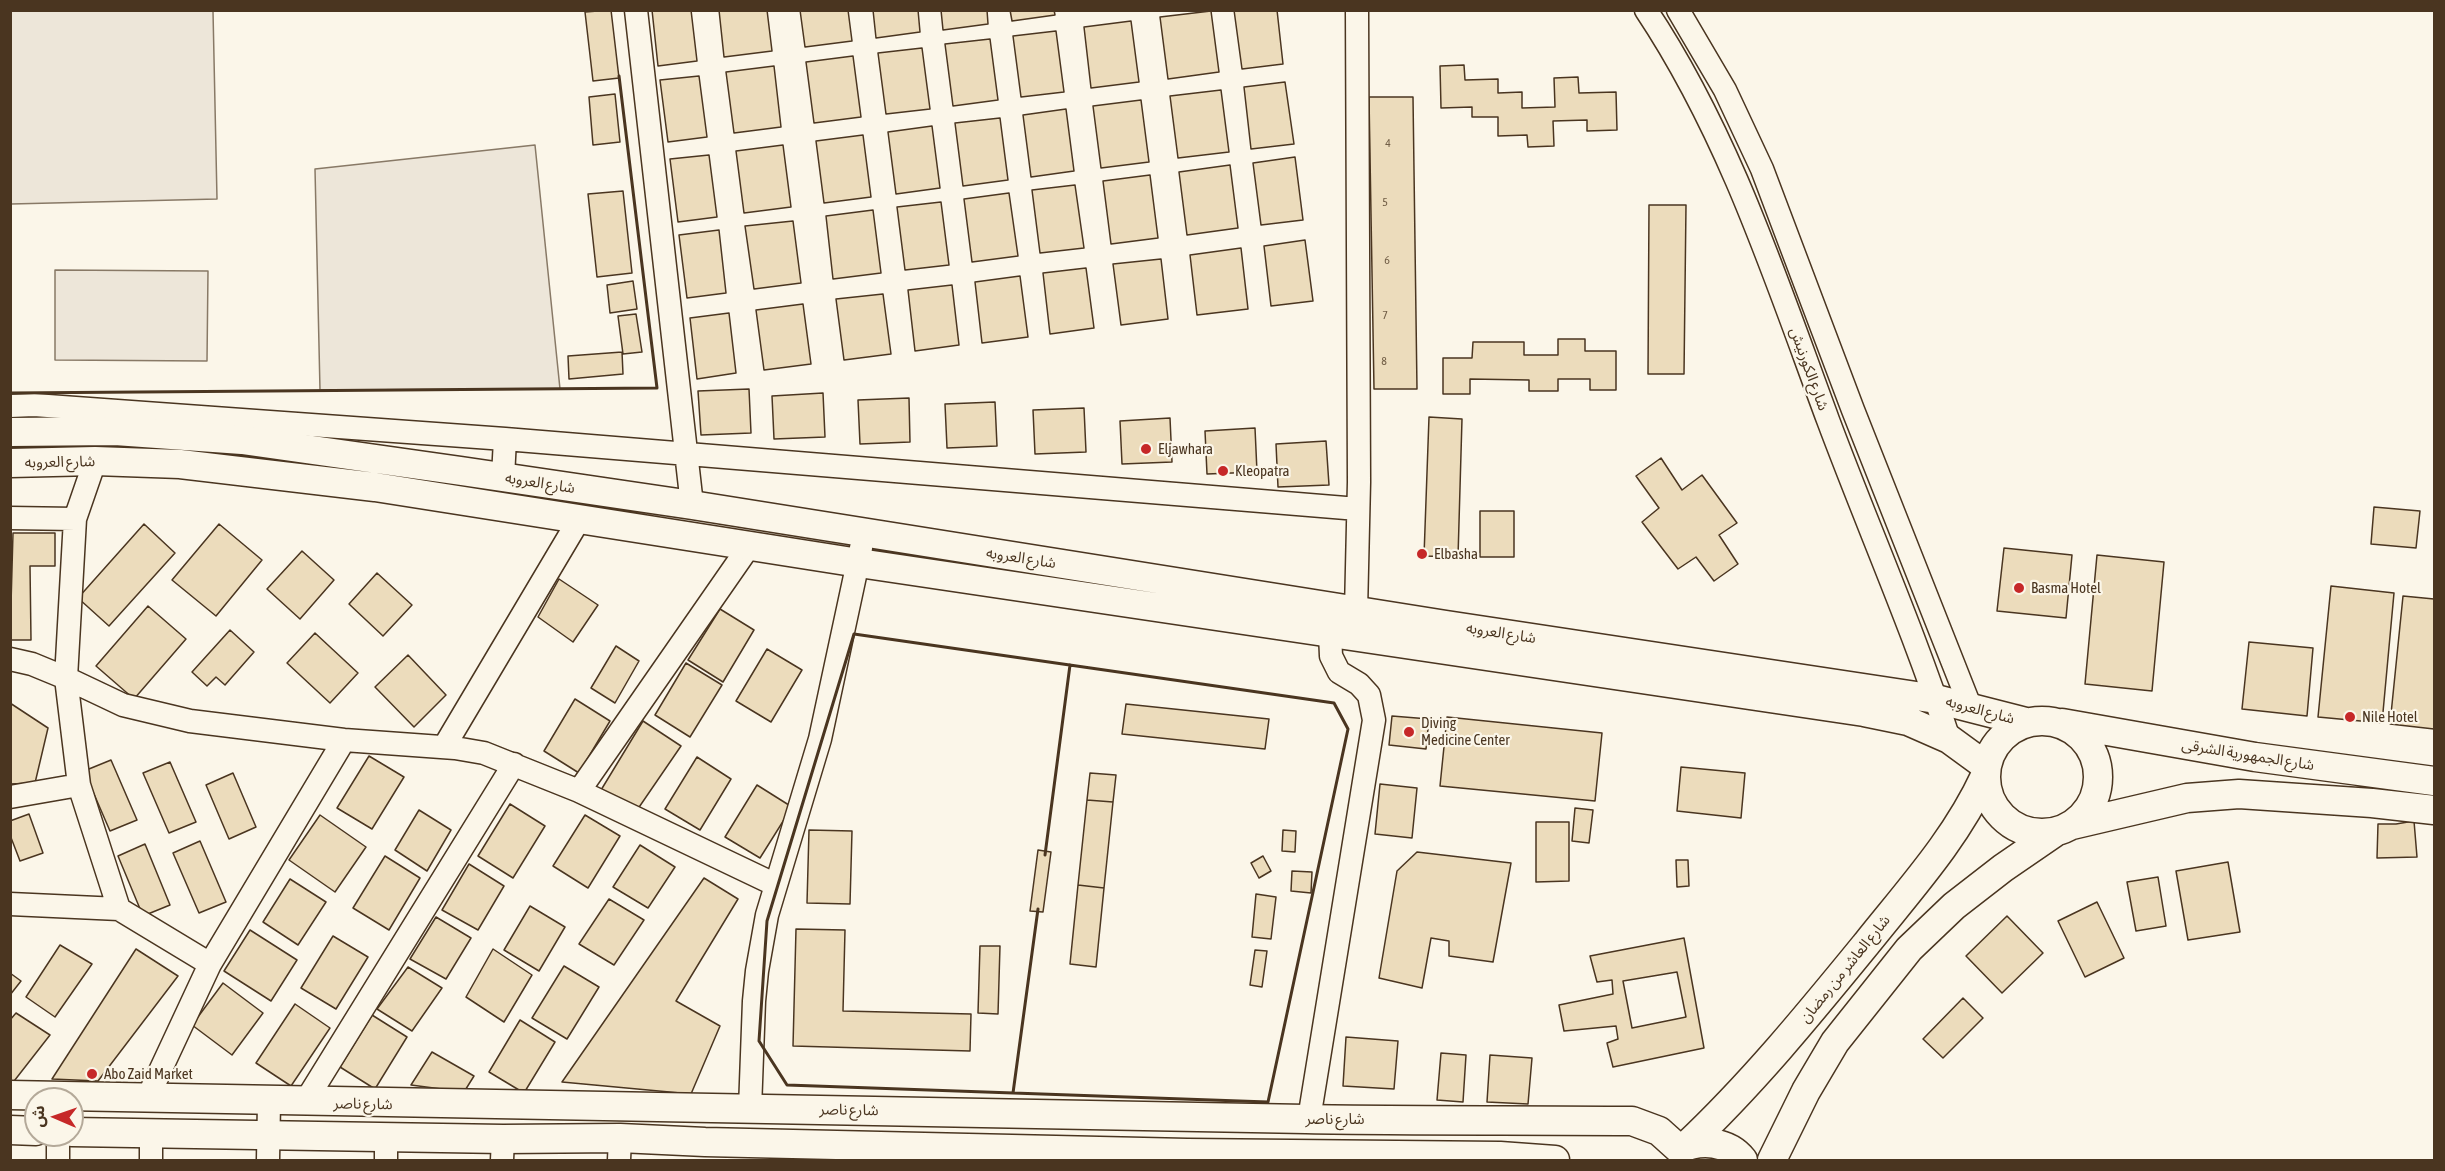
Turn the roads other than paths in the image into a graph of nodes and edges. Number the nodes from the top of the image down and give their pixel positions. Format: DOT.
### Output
graph roads {
  1 [pos="636,10"];
  2 [pos="1357,10"];
  3 [pos="1646,10"];
  4 [pos="1678,10"];
  5 [pos="10,406"];
  6 [pos="10,432"];
  7 [pos="505,439"];
  8 [pos="686,454"];
  9 [pos="95,461"];
  10 [pos="10,463"];
  11 [pos="503,477"];
  12 [pos="558,486"];
  13 [pos="692,505"];
  14 [pos="1358,510"];
  15 [pos="568,516"];
  16 [pos="10,518"];
  17 [pos="75,519"];
  18 [pos="864,533"];
  19 [pos="750,545"];
  20 [pos="859,563"];
  21 [pos="1356,611"];
  22 [pos="1330,633"];
  23 [pos="10,659"];
  24 [pos="66,678"];
  25 [pos="1936,699"];
  26 [pos="1970,706"];
  27 [pos="2026,722"];
  28 [pos="2062,723"];
  29 [pos="1949,739"];
  30 [pos="345,740"];
  31 [pos="444,747"];
  32 [pos="514,764"];
  33 [pos="1985,771"];
  34 [pos="2434,781"];
  35 [pos="79,785"];
  36 [pos="579,791"];
  37 [pos="10,797"];
  38 [pos="2434,810"];
  39 [pos="2063,829"];
  40 [pos="776,885"];
  41 [pos="10,904"];
  42 [pos="119,909"];
  43 [pos="210,964"];
  44 [pos="10,1095"];
  45 [pos="97,1097"];
  46 [pos="147,1099"];
  47 [pos="269,1102"];
  48 [pos="305,1102"];
  49 [pos="472,1107"];
  50 [pos="750,1109"];
  51 [pos="1191,1116"];
  52 [pos="1309,1119"];
  53 [pos="84,1130"];
  54 [pos="84,1132"];
  55 [pos="472,1138"];
  56 [pos="151,1147"];
  57 [pos="268,1148"];
  58 [pos="386,1149"];
  59 [pos="620,1149"];
  60 [pos="502,1150"];
  61 [pos="705,1151"];
  62 [pos="1677,1152"];
  63 [pos="1187,1153"];
  64 [pos="1315,1157"];
  65 [pos="1555,1161"];
  66 [pos="1743,1161"];
  67 [pos="1772,1161"];
  1 -- 8 [label="street"];
  2 -- 14 [label="street"];
  3 -- 25 [label="street, شارع الكورنيش"];
  4 -- 26 [label="street, شارع الكورنيش"];
  5 -- 7 [label="street"];
  6 -- 11 [label="main road, شارع العروبه"];
  7 -- 8 [label="street"];
  7 -- 11 [label="street"];
  8 -- 13 [label="street"];
  8 -- 14 [label="street"];
  9 -- 10 [label="main road, شارع العروبه"];
  9 -- 15 [label="main road, شارع العروبه"];
  9 -- 17 [label="street"];
  11 -- 12 [label="main road, شارع العروبه"];
  12 -- 13 [label="main road, شارع العروبه"];
  12 -- 15 [label="main road"];
  13 -- 18 [label="main road, شارع العروبه"];
  14 -- 21 [label="street"];
  15 -- 19 [label="main road, شارع العروبه"];
  15 -- 31 [label="street"];
  16 -- 17 [label="street"];
  17 -- 24 [label="street"];
  18 -- 20 [label="street"];
  18 -- 21 [label="main road, شارع العروبه"];
  19 -- 20 [label="main road, شارع العروبه"];
  19 -- 36 [label="street"];
  20 -- 22 [label="main road, شارع العروبه"];
  20 -- 40 [label="street"];
  21 -- 25 [label="main road, شارع العروبه"];
  22 -- 29 [label="main road, شارع العروبه"];
  22 -- 52 [label="street"];
  23 -- 24 [label="street"];
  24 -- 30 [label="street"];
  24 -- 35 [label="street"];
  25 -- 26 [label="main road, شارع العروبه"];
  25 -- 29 [label="street, شارع الكورنيش"];
  26 -- 27 [label="main road, شارع العروبه"];
  27 -- 28 [label="main road"];
  27 -- 33 [label="main road"];
  28 -- 34 [label="main road, شارع الجمهورية الشرقى"];
  28 -- 39 [label="main road"];
  29 -- 33 [label="main road, شارع العروبه"];
  30 -- 31 [label="street"];
  30 -- 43 [label="street"];
  31 -- 32 [label="street"];
  32 -- 36 [label="street"];
  32 -- 48 [label="street"];
  33 -- 39 [label="main road"];
  33 -- 62 [label="main road, شارع العاشر من رمضان"];
  35 -- 37 [label="street"];
  35 -- 42 [label="street"];
  36 -- 40 [label="street"];
  38 -- 39 [label="main road"];
  39 -- 67 [label="main road"];
  40 -- 50 [label="street"];
  41 -- 42 [label="street"];
  42 -- 43 [label="street"];
  43 -- 46 [label="street"];
  44 -- 45 [label="main road, شارع ناصر"];
  45 -- 46 [label="main road, شارع ناصر"];
  45 -- 53 [label="main road"];
  46 -- 47 [label="main road, شارع ناصر"];
  47 -- 48 [label="main road, شارع ناصر"];
  47 -- 57 [label="street"];
  48 -- 49 [label="main road, شارع ناصر"];
  49 -- 50 [label="main road, شارع ناصر"];
  49 -- 55 [label="main road"];
  50 -- 51 [label="main road, شارع ناصر"];
  51 -- 52 [label="main road, شارع ناصر"];
  51 -- 63 [label="main road"];
  52 -- 62 [label="main road, شارع ناصر"];
  54 -- 56 [label="main road"];
  55 -- 58 [label="main road"];
  55 -- 60 [label="main road"];
  56 -- 57 [label="main road"];
  57 -- 58 [label="main road"];
  59 -- 60 [label="main road"];
  59 -- 61 [label="main road"];
  61 -- 63 [label="main road"];
  62 -- 66 [label="main road"];
  63 -- 64 [label="main road"];
  64 -- 65 [label="main road"];
}
